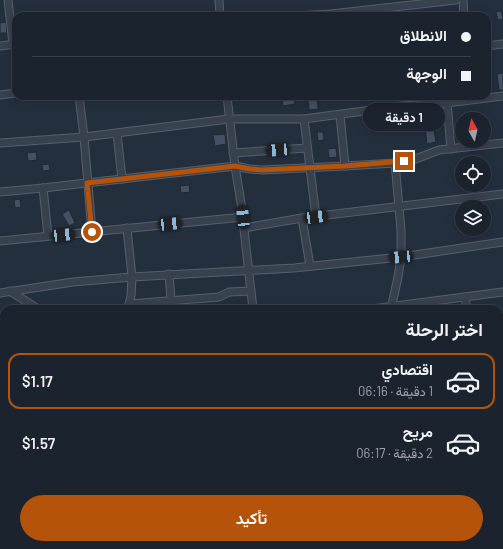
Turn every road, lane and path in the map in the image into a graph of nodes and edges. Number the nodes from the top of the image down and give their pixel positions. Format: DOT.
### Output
graph roads {
  1 [pos="8,0"];
  2 [pos="219,0"];
  3 [pos="456,0"];
  4 [pos="463,0"];
  5 [pos="220,12"];
  6 [pos="356,12"];
  7 [pos="464,12"];
  8 [pos="12,25"];
  9 [pos="12,44"];
  10 [pos="503,44"];
  11 [pos="0,46"];
  12 [pos="491,46"];
  13 [pos="12,94"];
  14 [pos="0,95"];
  15 [pos="503,96"];
  16 [pos="491,98"];
  17 [pos="79,100"];
  18 [pos="227,100"];
  19 [pos="471,100"];
  20 [pos="447,103"];
  21 [pos="340,115"];
  22 [pos="229,119"];
  23 [pos="304,119"];
  24 [pos="117,132"];
  25 [pos="84,137"];
  26 [pos="0,143"];
  27 [pos="503,144"];
  28 [pos="307,148"];
  29 [pos="451,149"];
  30 [pos="234,153"];
  31 [pos="395,163"];
  32 [pos="235,166"];
  33 [pos="345,166"];
  34 [pos="310,167"];
  35 [pos="122,179"];
  36 [pos="87,183"];
  37 [pos="43,188"];
  38 [pos="0,192"];
  39 [pos="503,194"];
  40 [pos="399,206"];
  41 [pos="243,217"];
  42 [pos="316,217"];
  43 [pos="302,218"];
  44 [pos="127,228"];
  45 [pos="244,228"];
  46 [pos="92,232"];
  47 [pos="48,236"];
  48 [pos="0,241"];
  49 [pos="503,242"];
  50 [pos="401,257"];
  51 [pos="310,266"];
  52 [pos="249,270"];
  53 [pos="169,274"];
  54 [pos="132,277"];
  55 [pos="251,290"];
  56 [pos="10,291"];
  57 [pos="503,292"];
  58 [pos="0,293"];
  59 [pos="465,298"];
  60 [pos="171,300"];
  61 [pos="32,305"];
  62 [pos="129,305"];
  63 [pos="141,305"];
  64 [pos="253,305"];
  65 [pos="392,305"];
  66 [pos="413,305"];
  67 [pos="466,305"];
  1 -- 8 [label="street"];
  2 -- 5 [label="street"];
  3 -- 6 [label="street"];
  4 -- 7 [label="street"];
  9 -- 11 [label="street"];
  10 -- 12 [label="street"];
  13 -- 14 [label="street"];
  15 -- 16 [label="street"];
  17 -- 25 [label="street"];
  18 -- 22 [label="street"];
  19 -- 20 [label="street"];
  20 -- 21 [label="street"];
  20 -- 29 [label="street"];
  21 -- 23 [label="street"];
  21 -- 33 [label="street"];
  22 -- 23 [label="street"];
  22 -- 24 [label="street"];
  22 -- 30 [label="street"];
  23 -- 28 [label="street"];
  24 -- 25 [label="street"];
  24 -- 35 [label="street"];
  25 -- 26 [label="street"];
  25 -- 36 [label="street"];
  27 -- 29 [label="street"];
  28 -- 30 [label="street"];
  28 -- 34 [label="street"];
  29 -- 31 [label="street"];
  30 -- 32 [label="street"];
  31 -- 33 [label="street"];
  31 -- 40 [label="street"];
  32 -- 34 [label="street"];
  32 -- 35 [label="street"];
  32 -- 41 [label="street"];
  33 -- 34 [label="street"];
  34 -- 42 [label="street"];
  35 -- 36 [label="street"];
  36 -- 37 [label="street"];
  36 -- 46 [label="street"];
  37 -- 38 [label="street"];
  37 -- 47 [label="street"];
  39 -- 40 [label="street"];
  40 -- 42 [label="street"];
  40 -- 50 [label="street"];
  41 -- 44 [label="street"];
  41 -- 45 [label="street"];
  42 -- 43 [label="street"];
  43 -- 45 [label="street"];
  43 -- 51 [label="street"];
  44 -- 46 [label="street"];
  44 -- 54 [label="street"];
  45 -- 52 [label="street"];
  46 -- 47 [label="street"];
  47 -- 48 [label="street"];
  49 -- 50 [label="street"];
  50 -- 51 [label="street"];
  50 -- 65 [label="street"];
  51 -- 52 [label="street"];
  52 -- 53 [label="street"];
  52 -- 55 [label="street"];
  53 -- 54 [label="street"];
  53 -- 60 [label="street"];
  54 -- 56 [label="street"];
  54 -- 62 [label="street"];
  55 -- 60 [label="street"];
  55 -- 64 [label="street"];
  56 -- 58 [label="street"];
  56 -- 61 [label="street"];
  57 -- 59 [label="street"];
  59 -- 66 [label="street"];
  59 -- 67 [label="street"];
  60 -- 63 [label="street"];
}
